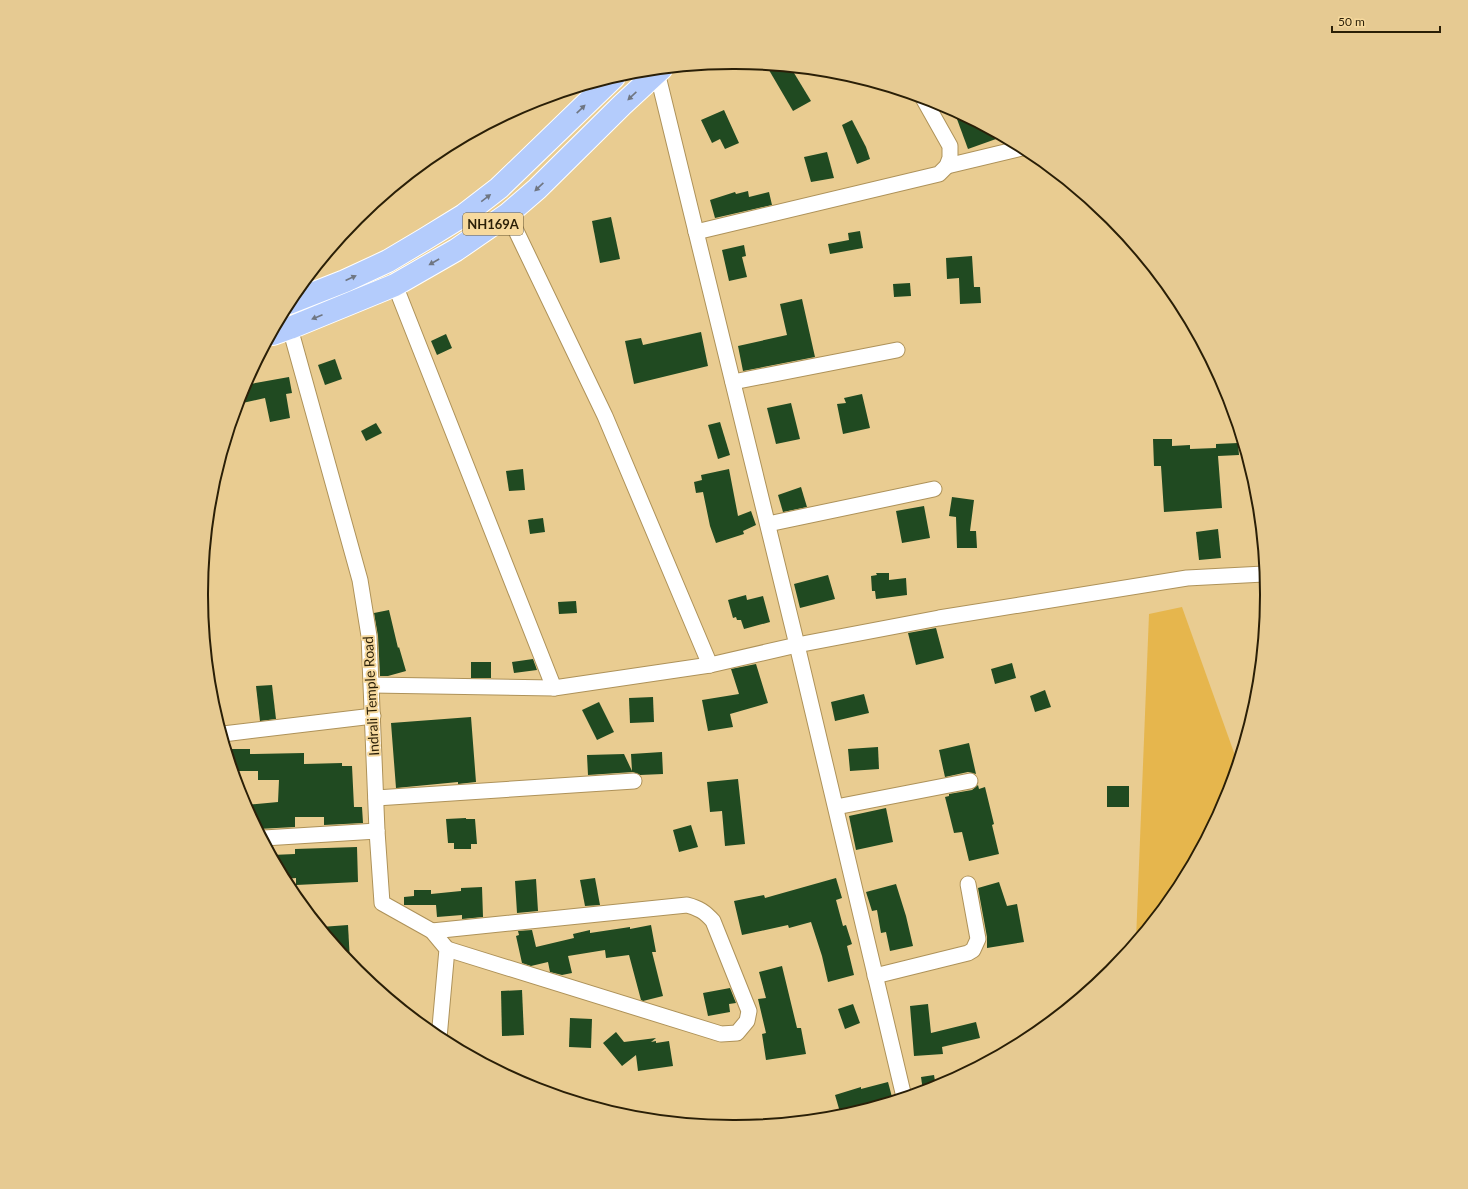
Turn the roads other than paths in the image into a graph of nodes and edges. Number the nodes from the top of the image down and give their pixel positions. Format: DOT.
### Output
graph roads {
  1 [pos="660,74"];
  2 [pos="655,75"];
  3 [pos="606,85"];
  4 [pos="928,106"];
  5 [pos="1014,150"];
  6 [pos="947,166"];
  7 [pos="508,214"];
  8 [pos="442,229"];
  9 [pos="696,232"];
  10 [pos="456,250"];
  11 [pos="395,285"];
  12 [pos="300,299"];
  13 [pos="281,331"];
  14 [pos="897,350"];
  15 [pos="733,382"];
  16 [pos="934,489"];
  17 [pos="768,524"];
  18 [pos="1259,574"];
  19 [pos="797,645"];
  20 [pos="710,665"];
  21 [pos="372,685"];
  22 [pos="554,688"];
  23 [pos="373,716"];
  24 [pos="227,734"];
  25 [pos="970,781"];
  26 [pos="634,782"];
  27 [pos="376,798"];
  28 [pos="836,807"];
  29 [pos="377,831"];
  30 [pos="269,838"];
  31 [pos="968,884"];
  32 [pos="432,931"];
  33 [pos="447,949"];
  34 [pos="876,976"];
  35 [pos="440,1029"];
  36 [pos="903,1092"];
  1 -- 9 [label="street"];
  2 -- 7 [label="highway, NH169A, one-way"];
  8 -- 3 [label="highway, NH169A, one-way"];
  4 -- 6 [label="street"];
  5 -- 6 [label="street"];
  6 -- 9 [label="street"];
  7 -- 10 [label="highway, NH169A"];
  7 -- 20 [label="street"];
  8 -- 10 [label="highway"];
  12 -- 8 [label="highway, NH169A, one-way"];
  9 -- 15 [label="street"];
  10 -- 11 [label="highway, NH169A, one-way"];
  11 -- 13 [label="highway, NH169A, one-way"];
  11 -- 22 [label="street"];
  13 -- 21 [label="street, Indrali Temple Road"];
  14 -- 15 [label="street"];
  15 -- 17 [label="street"];
  16 -- 17 [label="street"];
  17 -- 19 [label="street"];
  18 -- 19 [label="street"];
  19 -- 20 [label="street"];
  19 -- 28 [label="street"];
  20 -- 22 [label="street"];
  21 -- 22 [label="street"];
  21 -- 23 [label="street, Indrali Temple Road"];
  23 -- 24 [label="street"];
  23 -- 27 [label="street, Indrali Temple Road"];
  25 -- 28 [label="street"];
  26 -- 27 [label="street"];
  27 -- 29 [label="street, Indrali Temple Road"];
  28 -- 34 [label="street"];
  29 -- 30 [label="street"];
  29 -- 32 [label="street, Indrali Temple Road"];
  31 -- 34 [label="street"];
  32 -- 33 [label="street, Indrali Temple Road"];
  32 -- 33 [label="street"];
  33 -- 35 [label="street"];
  34 -- 36 [label="street"];
}
